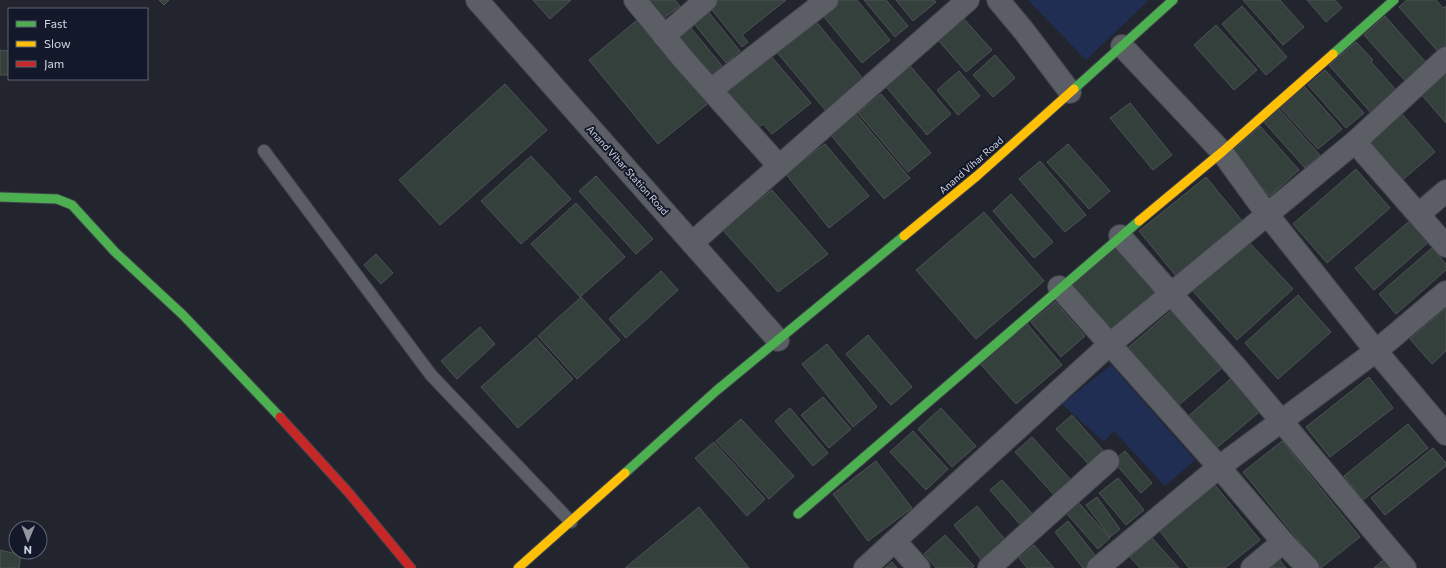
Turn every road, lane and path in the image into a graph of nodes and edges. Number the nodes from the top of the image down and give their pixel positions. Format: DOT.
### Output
graph roads {
  1 [pos="477,0"];
  2 [pos="635,0"];
  3 [pos="706,0"];
  4 [pos="827,0"];
  5 [pos="968,0"];
  6 [pos="998,0"];
  7 [pos="1173,0"];
  8 [pos="1394,0"];
  9 [pos="664,36"];
  10 [pos="1122,46"];
  11 [pos="1446,58"];
  12 [pos="711,90"];
  13 [pos="1070,92"];
  14 [pos="1355,142"];
  15 [pos="264,151"];
  16 [pos="1222,152"];
  17 [pos="779,166"];
  18 [pos="1446,191"];
  19 [pos="0,197"];
  20 [pos="1267,214"];
  21 [pos="1419,214"];
  22 [pos="1120,236"];
  23 [pos="692,243"];
  24 [pos="1446,246"];
  25 [pos="1060,287"];
  26 [pos="1446,292"];
  27 [pos="1172,293"];
  28 [pos="778,340"];
  29 [pos="1109,345"];
  30 [pos="1376,351"];
  31 [pos="1281,421"];
  32 [pos="1446,434"];
  33 [pos="1108,461"];
  34 [pos="1219,467"];
  35 [pos="798,514"];
  36 [pos="572,522"];
  37 [pos="895,541"];
  38 [pos="1283,542"];
  39 [pos="411,568"];
  40 [pos="518,568"];
  41 [pos="864,568"];
  42 [pos="919,568"];
  43 [pos="989,568"];
  44 [pos="1098,568"];
  45 [pos="1252,568"];
  46 [pos="1308,568"];
  47 [pos="1405,568"];
  1 -- 23 [label="street, Anand Vihar Station Road"];
  2 -- 9 [label="street"];
  3 -- 9 [label="street"];
  4 -- 12 [label="street"];
  5 -- 17 [label="street"];
  6 -- 13 [label="street"];
  7 -- 10 [label="street, Anand Vihar Road"];
  8 -- 16 [label="street"];
  9 -- 12 [label="street"];
  10 -- 13 [label="street, Anand Vihar Road"];
  10 -- 16 [label="street"];
  11 -- 14 [label="street"];
  12 -- 17 [label="street"];
  13 -- 28 [label="street, Anand Vihar Road"];
  14 -- 20 [label="street"];
  14 -- 21 [label="street"];
  15 -- 36 [label="lane"];
  16 -- 20 [label="street"];
  16 -- 22 [label="street"];
  17 -- 23 [label="street"];
  18 -- 21 [label="street"];
  19 -- 39 [label="street"];
  20 -- 27 [label="street"];
  20 -- 30 [label="street"];
  21 -- 24 [label="street"];
  22 -- 25 [label="street"];
  22 -- 27 [label="street"];
  23 -- 28 [label="street, Anand Vihar Station Road"];
  25 -- 29 [label="street"];
  25 -- 35 [label="street"];
  26 -- 30 [label="street"];
  27 -- 29 [label="street"];
  27 -- 31 [label="street"];
  28 -- 36 [label="street, Anand Vihar Road"];
  29 -- 34 [label="street"];
  29 -- 37 [label="street"];
  30 -- 31 [label="street"];
  30 -- 32 [label="street"];
  31 -- 34 [label="street"];
  31 -- 47 [label="street"];
  33 -- 43 [label="street"];
  34 -- 38 [label="street"];
  34 -- 44 [label="street"];
  36 -- 40 [label="street, Anand Vihar Road"];
  37 -- 41 [label="street"];
  37 -- 42 [label="street"];
  38 -- 45 [label="street"];
  38 -- 46 [label="street"];
}
